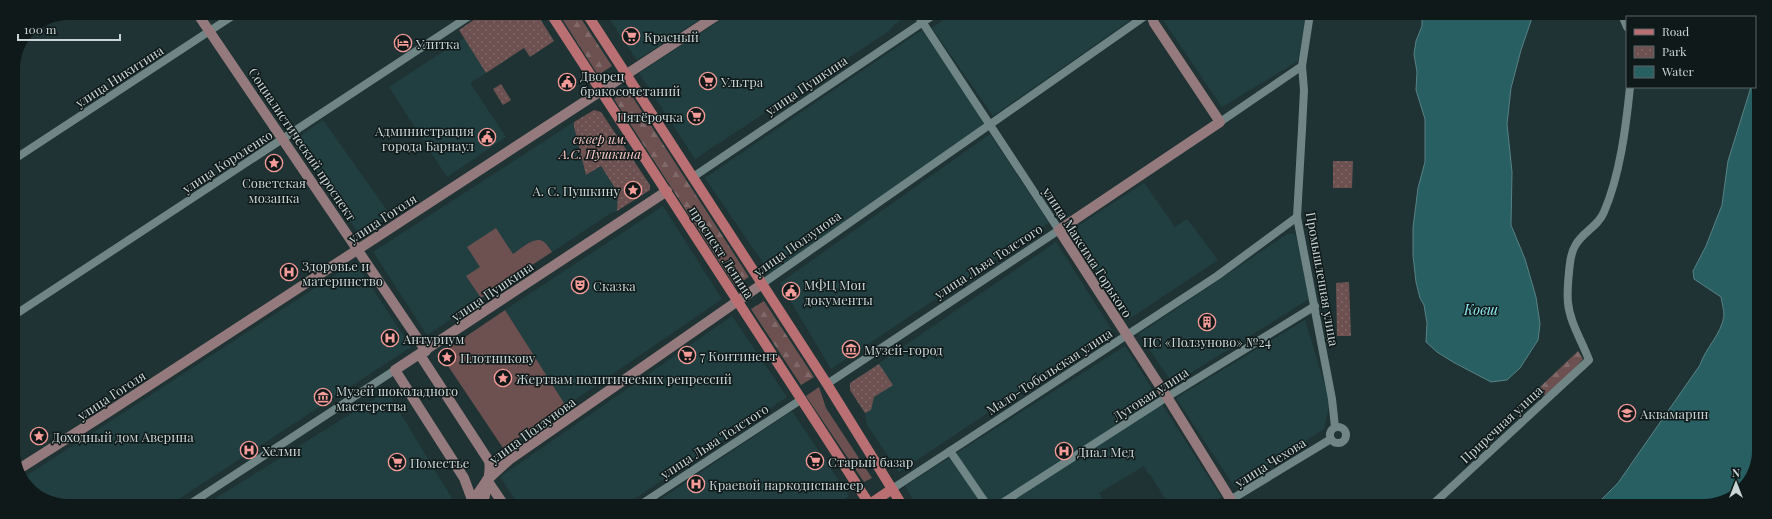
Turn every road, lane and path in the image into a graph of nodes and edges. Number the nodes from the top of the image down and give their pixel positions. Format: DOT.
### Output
graph roads {
  1 [pos="202,20"];
  2 [pos="226,20"];
  3 [pos="464,20"];
  4 [pos="555,20"];
  5 [pos="591,20"];
  6 [pos="710,20"];
  7 [pos="925,20"];
  8 [pos="1139,20"];
  9 [pos="1153,20"];
  10 [pos="1309,20"];
  11 [pos="922,22"];
  12 [pos="210,31"];
  13 [pos="1302,66"];
  14 [pos="626,75"];
  15 [pos="1630,88"];
  16 [pos="602,91"];
  17 [pos="1220,122"];
  18 [pos="989,124"];
  19 [pos="283,138"];
  20 [pos="20,155"];
  21 [pos="693,177"];
  22 [pos="667,191"];
  23 [pos="1297,217"];
  24 [pos="1059,230"];
  25 [pos="358,250"];
  26 [pos="762,284"];
  27 [pos="738,300"];
  28 [pos="1315,306"];
  29 [pos="20,311"];
  30 [pos="1126,335"];
  31 [pos="423,353"];
  32 [pos="395,370"];
  33 [pos="827,384"];
  34 [pos="1167,397"];
  35 [pos="802,400"];
  36 [pos="1335,427"];
  37 [pos="1331,439"];
  38 [pos="950,451"];
  39 [pos="23,466"];
  40 [pos="464,478"];
  41 [pos="487,480"];
  42 [pos="892,489"];
  43 [pos="198,499"];
  44 [pos="470,499"];
  45 [pos="475,499"];
  46 [pos="484,499"];
  47 [pos="500,499"];
  48 [pos="649,499"];
  49 [pos="867,499"];
  50 [pos="877,499"];
  51 [pos="898,499"];
  52 [pos="983,499"];
  53 [pos="1008,499"];
  54 [pos="1226,499"];
  55 [pos="1237,499"];
  56 [pos="1439,499"];
  1 -- 12 [label="street, Социалистический проспект"];
  2 -- 12 [label="street, улица Никитина"];
  3 -- 19 [label="street, улица Короленко"];
  4 -- 16 [label="main road, проспект Ленина"];
  5 -- 14 [label="main road, проспект Ленина"];
  6 -- 14 [label="street, улица Гоголя"];
  7 -- 11 [label="street, улица Пушкина"];
  8 -- 18 [label="street, улица Ползунова"];
  9 -- 17 [label="street"];
  10 -- 13 [label="street, Промышленная улица"];
  11 -- 18 [label="street, улица Максима Горького"];
  11 -- 21 [label="street, улица Пушкина"];
  12 -- 19 [label="street, Социалистический проспект"];
  12 -- 20 [label="street, улица Никитина"];
  13 -- 17 [label="street, улица Льва Толстого"];
  13 -- 23 [label="street, Промышленная улица"];
  14 -- 16 [label="street, улица Гоголя"];
  14 -- 21 [label="main road, проспект Ленина"];
  15 -- 56 [label="street, Приречная улица"];
  16 -- 22 [label="main road, проспект Ленина"];
  16 -- 25 [label="street, улица Гоголя"];
  17 -- 24 [label="street, улица Льва Толстого"];
  18 -- 24 [label="street, улица Максима Горького"];
  18 -- 26 [label="street, улица Ползунова"];
  19 -- 25 [label="street, Социалистический проспект"];
  19 -- 29 [label="street, улица Короленко"];
  21 -- 26 [label="main road, проспект Ленина"];
  22 -- 27 [label="main road, проспект Ленина"];
  22 -- 31 [label="street, улица Пушкина"];
  23 -- 28 [label="street, Промышленная улица"];
  23 -- 30 [label="street, Мало-Тобольская улица"];
  24 -- 30 [label="street, улица Максима Горького"];
  24 -- 33 [label="street, улица Льва Толстого"];
  25 -- 31 [label="street, Социалистический проспект"];
  25 -- 39 [label="street, улица Гоголя"];
  26 -- 27 [label="street, улица Ползунова"];
  26 -- 33 [label="main road, проспект Ленина"];
  27 -- 35 [label="main road, проспект Ленина"];
  27 -- 41 [label="street, улица Ползунова"];
  28 -- 34 [label="street, Луговая улица"];
  28 -- 36 [label="street, Промышленная улица"];
  30 -- 34 [label="street, улица Максима Горького"];
  30 -- 38 [label="street, Мало-Тобольская улица"];
  31 -- 32 [label="street, улица Пушкина"];
  31 -- 41 [label="street, Социалистический проспект"];
  32 -- 40 [label="street"];
  32 -- 43 [label="street, улица Пушкина"];
  33 -- 42 [label="main road, проспект Ленина"];
  34 -- 53 [label="street, Луговая улица"];
  34 -- 54 [label="street, улица Максима Горького"];
  35 -- 48 [label="street, улица Льва Толстого"];
  35 -- 49 [label="main road, проспект Ленина"];
  36 -- 37 [label="street"];
  36 -- 37 [label="street"];
  37 -- 55 [label="street, улица Чехова"];
  38 -- 42 [label="street, Мало-Тобольская улица"];
  38 -- 52 [label="street"];
  40 -- 41 [label="street"];
  40 -- 44 [label="street"];
  41 -- 45 [label="street, улица Ползунова"];
  41 -- 46 [label="street, Социалистический проспект"];
  41 -- 47 [label="street"];
  42 -- 50 [label="main road"];
  42 -- 51 [label="main road, проспект Ленина"];
}
